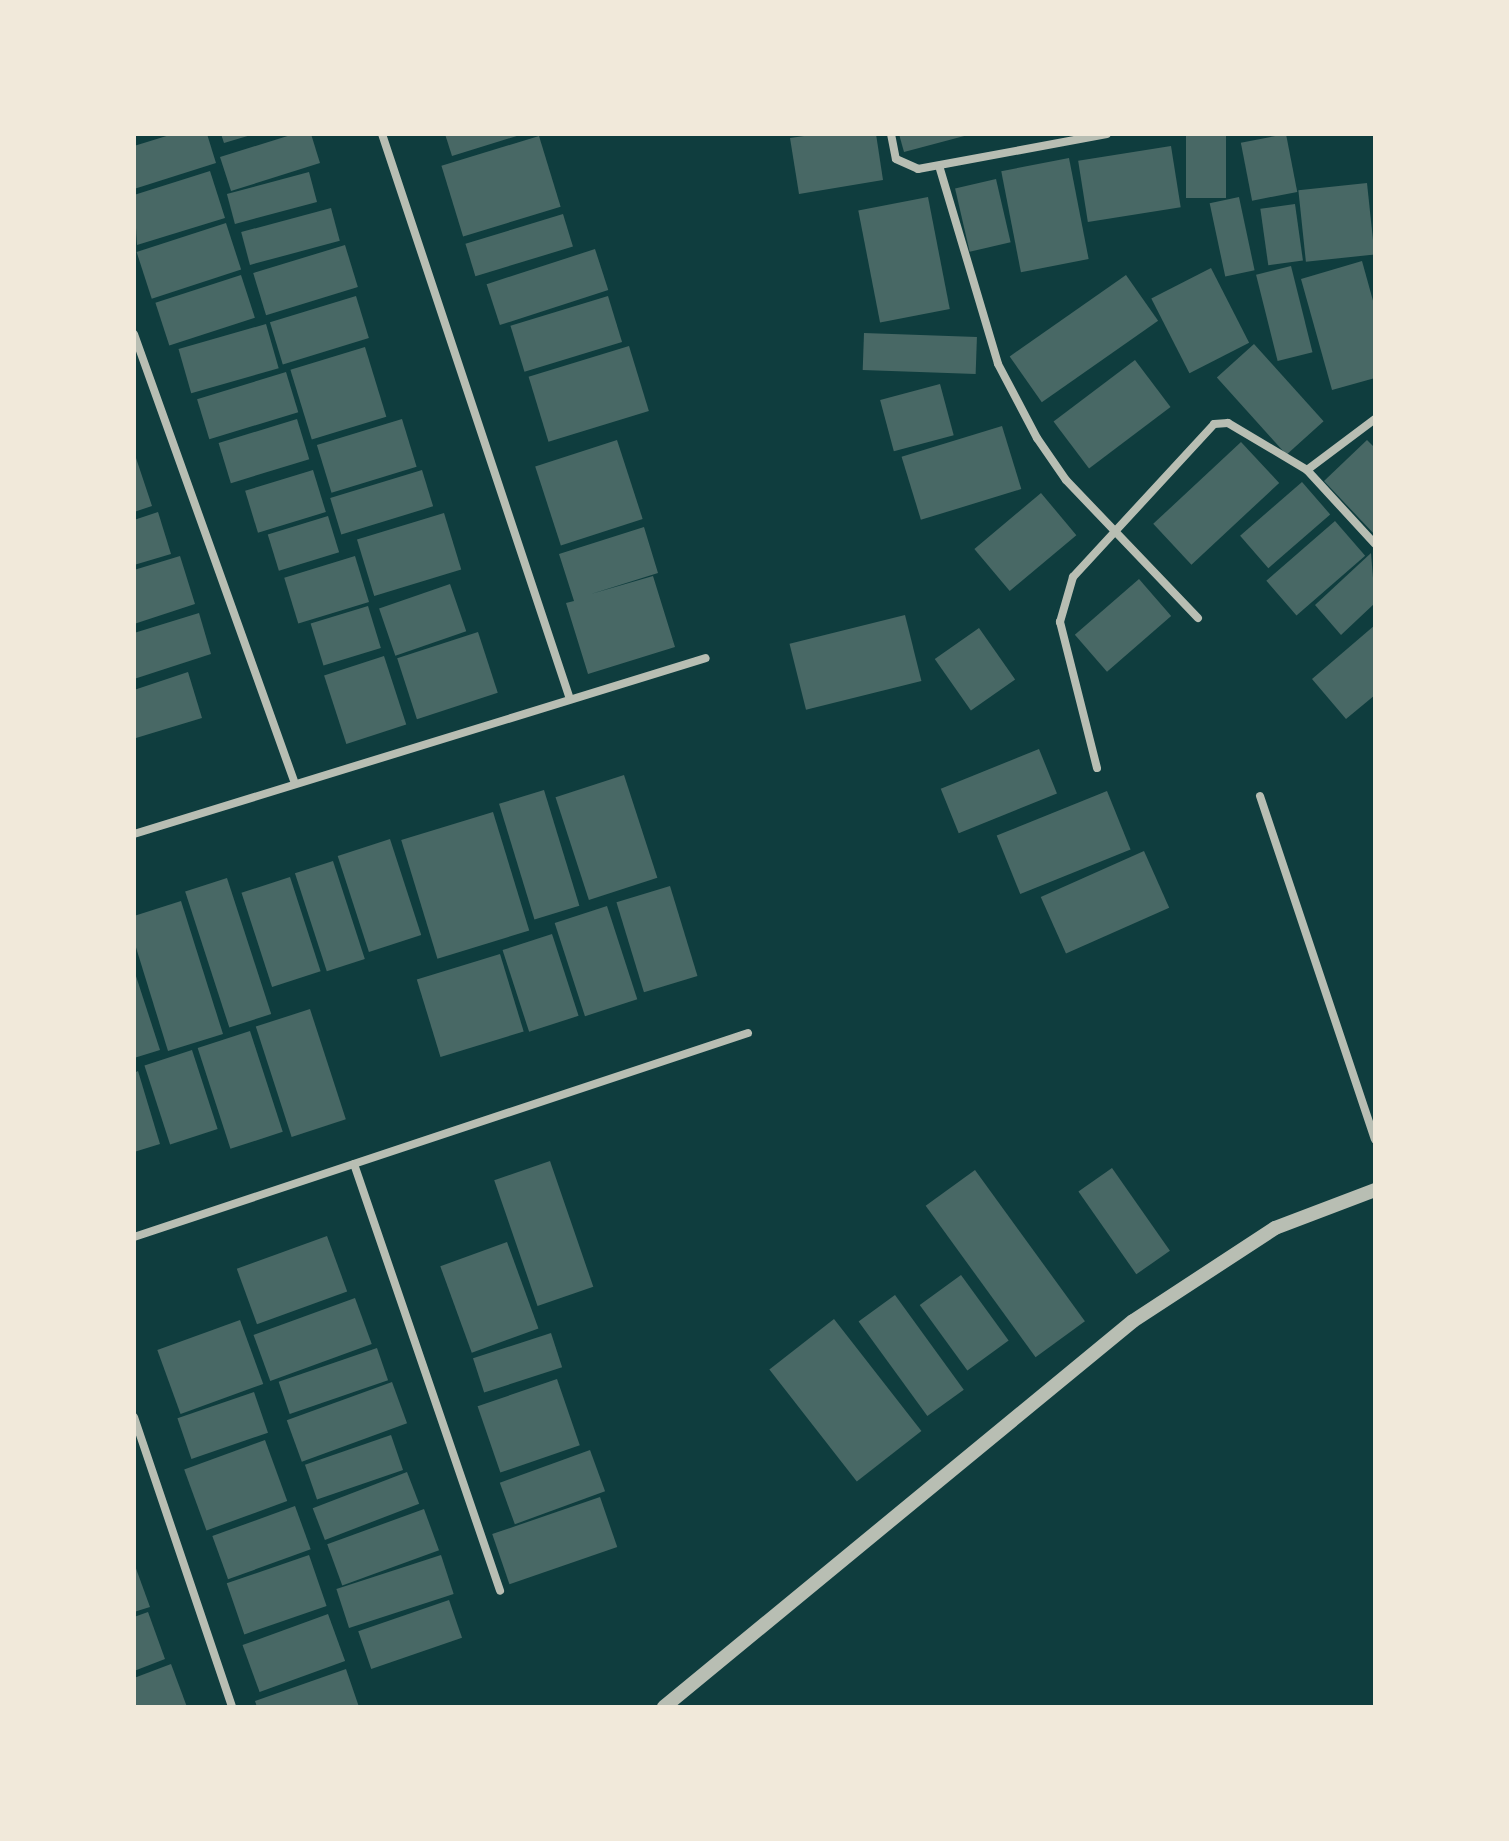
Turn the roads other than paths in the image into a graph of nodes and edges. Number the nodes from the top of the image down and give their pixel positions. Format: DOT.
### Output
graph roads {
  1 [pos="382,134"];
  2 [pos="891,134"];
  3 [pos="1107,134"];
  4 [pos="940,169"];
  5 [pos="134,334"];
  6 [pos="1375,419"];
  7 [pos="1307,470"];
  8 [pos="1113,530"];
  9 [pos="1375,544"];
  10 [pos="1198,618"];
  11 [pos="706,658"];
  12 [pos="569,696"];
  13 [pos="1097,768"];
  14 [pos="294,780"];
  15 [pos="1260,796"];
  16 [pos="134,834"];
  17 [pos="748,1033"];
  18 [pos="1375,1139"];
  19 [pos="354,1164"];
  20 [pos="1375,1190"];
  21 [pos="134,1237"];
  22 [pos="134,1417"];
  23 [pos="500,1591"];
  24 [pos="232,1707"];
  25 [pos="664,1707"];
  1 -- 12 [label="street"];
  2 -- 4 [label="street"];
  3 -- 4 [label="street"];
  4 -- 8 [label="street"];
  5 -- 14 [label="street"];
  6 -- 7 [label="street"];
  7 -- 8 [label="street"];
  7 -- 9 [label="street"];
  8 -- 10 [label="street"];
  8 -- 13 [label="street"];
  11 -- 12 [label="street"];
  12 -- 14 [label="street"];
  14 -- 16 [label="street"];
  15 -- 18 [label="street"];
  17 -- 19 [label="street"];
  19 -- 21 [label="street"];
  19 -- 23 [label="street"];
  20 -- 25 [label="street"];
  22 -- 24 [label="street"];
}
